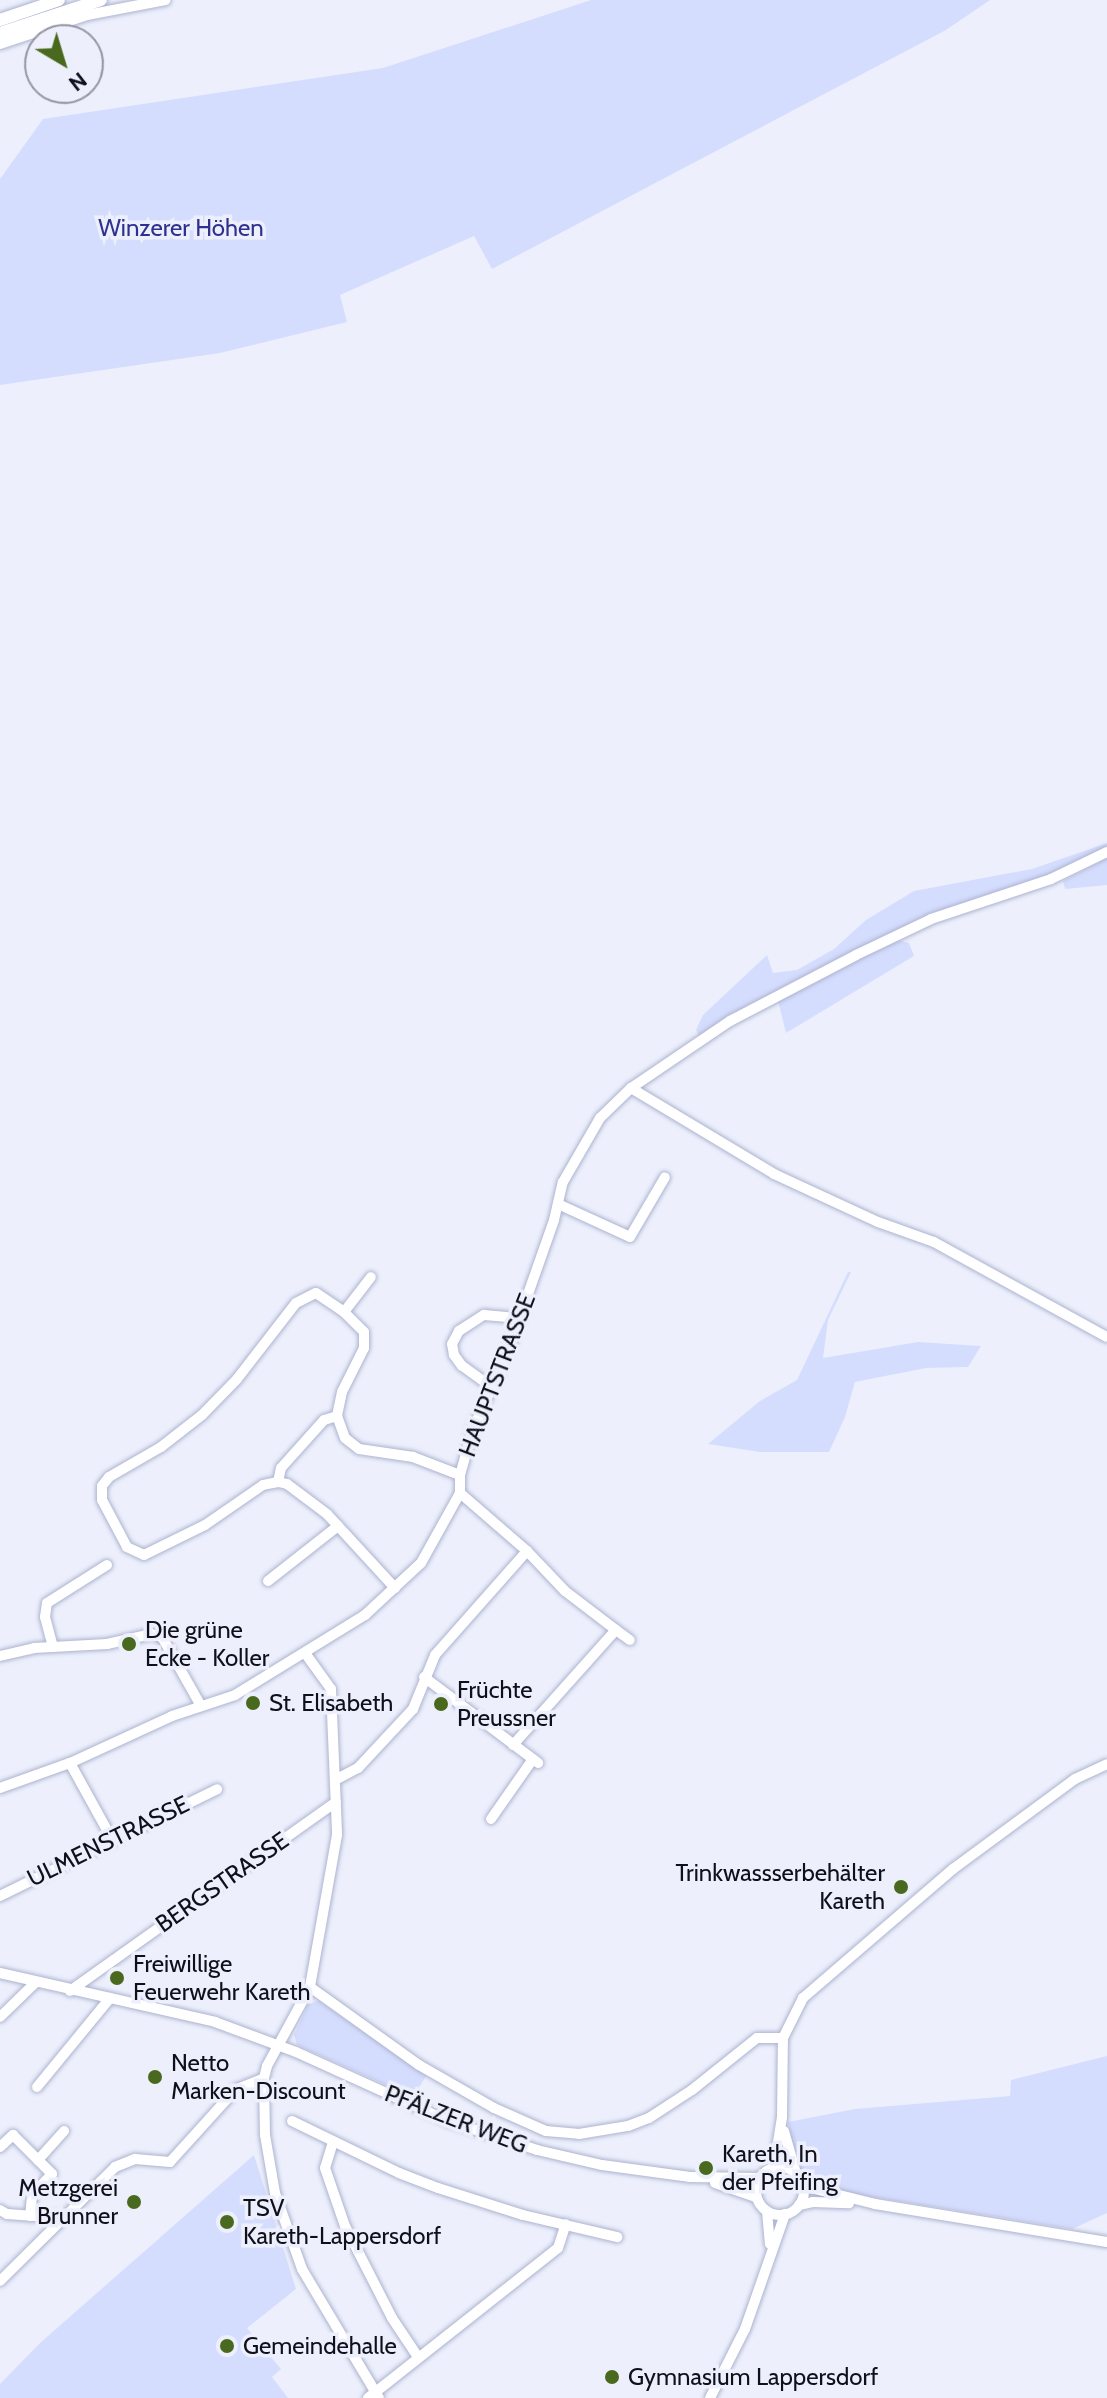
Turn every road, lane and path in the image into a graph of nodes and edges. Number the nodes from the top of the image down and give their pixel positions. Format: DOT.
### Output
graph roads {
  1 [pos="59,0"];
  2 [pos="101,0"];
  3 [pos="166,0"];
  4 [pos="0,20"];
  5 [pos="0,33"];
  6 [pos="0,44"];
  7 [pos="1107,852"];
  8 [pos="631,1088"];
  9 [pos="665,1177"];
  10 [pos="558,1204"];
  11 [pos="371,1277"];
  12 [pos="344,1312"];
  13 [pos="520,1318"];
  14 [pos="1107,1337"];
  15 [pos="490,1386"];
  16 [pos="337,1416"];
  17 [pos="460,1475"];
  18 [pos="278,1482"];
  19 [pos="460,1493"];
  20 [pos="338,1526"];
  21 [pos="527,1551"];
  22 [pos="107,1565"];
  23 [pos="268,1581"];
  24 [pos="395,1588"];
  25 [pos="616,1630"];
  26 [pos="630,1640"];
  27 [pos="53,1647"];
  28 [pos="305,1653"];
  29 [pos="0,1656"];
  30 [pos="424,1677"];
  31 [pos="201,1706"];
  32 [pos="513,1745"];
  33 [pos="70,1763"];
  34 [pos="1107,1764"];
  35 [pos="335,1780"];
  36 [pos="0,1788"];
  37 [pos="217,1789"];
  38 [pos="336,1802"];
  39 [pos="491,1819"];
  40 [pos="112,1839"];
  41 [pos="0,1896"];
  42 [pos="0,1973"];
  43 [pos="35,1983"];
  44 [pos="310,1987"];
  45 [pos="70,1991"];
  46 [pos="110,1998"];
  47 [pos="0,2017"];
  48 [pos="783,2038"];
  49 [pos="279,2046"];
  50 [pos="264,2078"];
  51 [pos="37,2087"];
  52 [pos="782,2117"];
  53 [pos="292,2121"];
  54 [pos="64,2131"];
  55 [pos="333,2142"];
  56 [pos="0,2147"];
  57 [pos="38,2160"];
  58 [pos="774,2167"];
  59 [pos="796,2173"];
  60 [pos="690,2177"];
  61 [pos="759,2178"];
  62 [pos="803,2186"];
  63 [pos="756,2197"];
  64 [pos="875,2204"];
  65 [pos="799,2205"];
  66 [pos="0,2210"];
  67 [pos="767,2211"];
  68 [pos="785,2214"];
  69 [pos="30,2216"];
  70 [pos="63,2218"];
  71 [pos="566,2224"];
  72 [pos="617,2237"];
  73 [pos="1107,2242"];
  74 [pos="770,2250"];
  75 [pos="0,2281"];
  76 [pos="418,2357"];
  77 [pos="374,2395"];
  78 [pos="710,2398"];
  1 -- 4 [label="main road"];
  2 -- 5 [label="main road"];
  3 -- 6 [label="street"];
  7 -- 8 [label="street, HAUPTSTRASSE"];
  8 -- 10 [label="street, HAUPTSTRASSE"];
  8 -- 14 [label="street"];
  9 -- 10 [label="street"];
  10 -- 13 [label="street, HAUPTSTRASSE"];
  11 -- 12 [label="street"];
  12 -- 16 [label="street"];
  12 -- 18 [label="street"];
  13 -- 15 [label="street, HAUPTSTRASSE"];
  13 -- 15 [label="street"];
  15 -- 17 [label="street, HAUPTSTRASSE"];
  16 -- 17 [label="street"];
  16 -- 18 [label="street"];
  17 -- 19 [label="street, HAUPTSTRASSE"];
  18 -- 20 [label="street"];
  19 -- 21 [label="street"];
  19 -- 24 [label="street, HAUPTSTRASSE"];
  20 -- 23 [label="street"];
  20 -- 24 [label="street"];
  21 -- 25 [label="street"];
  21 -- 30 [label="street"];
  22 -- 27 [label="street"];
  24 -- 28 [label="street, HAUPTSTRASSE"];
  25 -- 26 [label="street"];
  25 -- 32 [label="street"];
  27 -- 29 [label="street"];
  27 -- 31 [label="street"];
  28 -- 31 [label="street, HAUPTSTRASSE"];
  28 -- 35 [label="street"];
  30 -- 32 [label="street"];
  30 -- 35 [label="street"];
  31 -- 33 [label="street, HAUPTSTRASSE"];
  32 -- 39 [label="street"];
  33 -- 36 [label="street, HAUPTSTRASSE"];
  33 -- 40 [label="street"];
  34 -- 48 [label="street"];
  35 -- 38 [label="street"];
  37 -- 40 [label="street, ULMENSTRASSE"];
  38 -- 44 [label="street"];
  38 -- 45 [label="street, BERGSTRASSE"];
  40 -- 41 [label="street, ULMENSTRASSE"];
  42 -- 43 [label="street, PFÄLZER WEG"];
  43 -- 45 [label="street, PFÄLZER WEG"];
  43 -- 47 [label="street"];
  44 -- 48 [label="street"];
  44 -- 49 [label="street"];
  45 -- 46 [label="street, PFÄLZER WEG"];
  46 -- 49 [label="street, PFÄLZER WEG"];
  46 -- 51 [label="street"];
  48 -- 52 [label="street"];
  49 -- 50 [label="street"];
  49 -- 60 [label="street, PFÄLZER WEG"];
  50 -- 70 [label="street"];
  50 -- 77 [label="street"];
  52 -- 58 [label="street"];
  52 -- 59 [label="street"];
  53 -- 55 [label="street"];
  54 -- 57 [label="street"];
  55 -- 71 [label="street"];
  55 -- 76 [label="street"];
  56 -- 57 [label="street"];
  57 -- 69 [label="street"];
  58 -- 59 [label="street"];
  58 -- 61 [label="street"];
  59 -- 62 [label="street"];
  60 -- 61 [label="street"];
  60 -- 63 [label="street"];
  61 -- 63 [label="street"];
  62 -- 64 [label="street"];
  62 -- 65 [label="street"];
  63 -- 67 [label="street"];
  64 -- 65 [label="street"];
  64 -- 73 [label="street"];
  65 -- 68 [label="street"];
  66 -- 69 [label="street"];
  67 -- 68 [label="street"];
  67 -- 74 [label="street"];
  68 -- 74 [label="street"];
  69 -- 70 [label="street"];
  70 -- 75 [label="street"];
  71 -- 72 [label="street"];
  71 -- 76 [label="street"];
  74 -- 78 [label="street"];
  76 -- 77 [label="street"];
}
